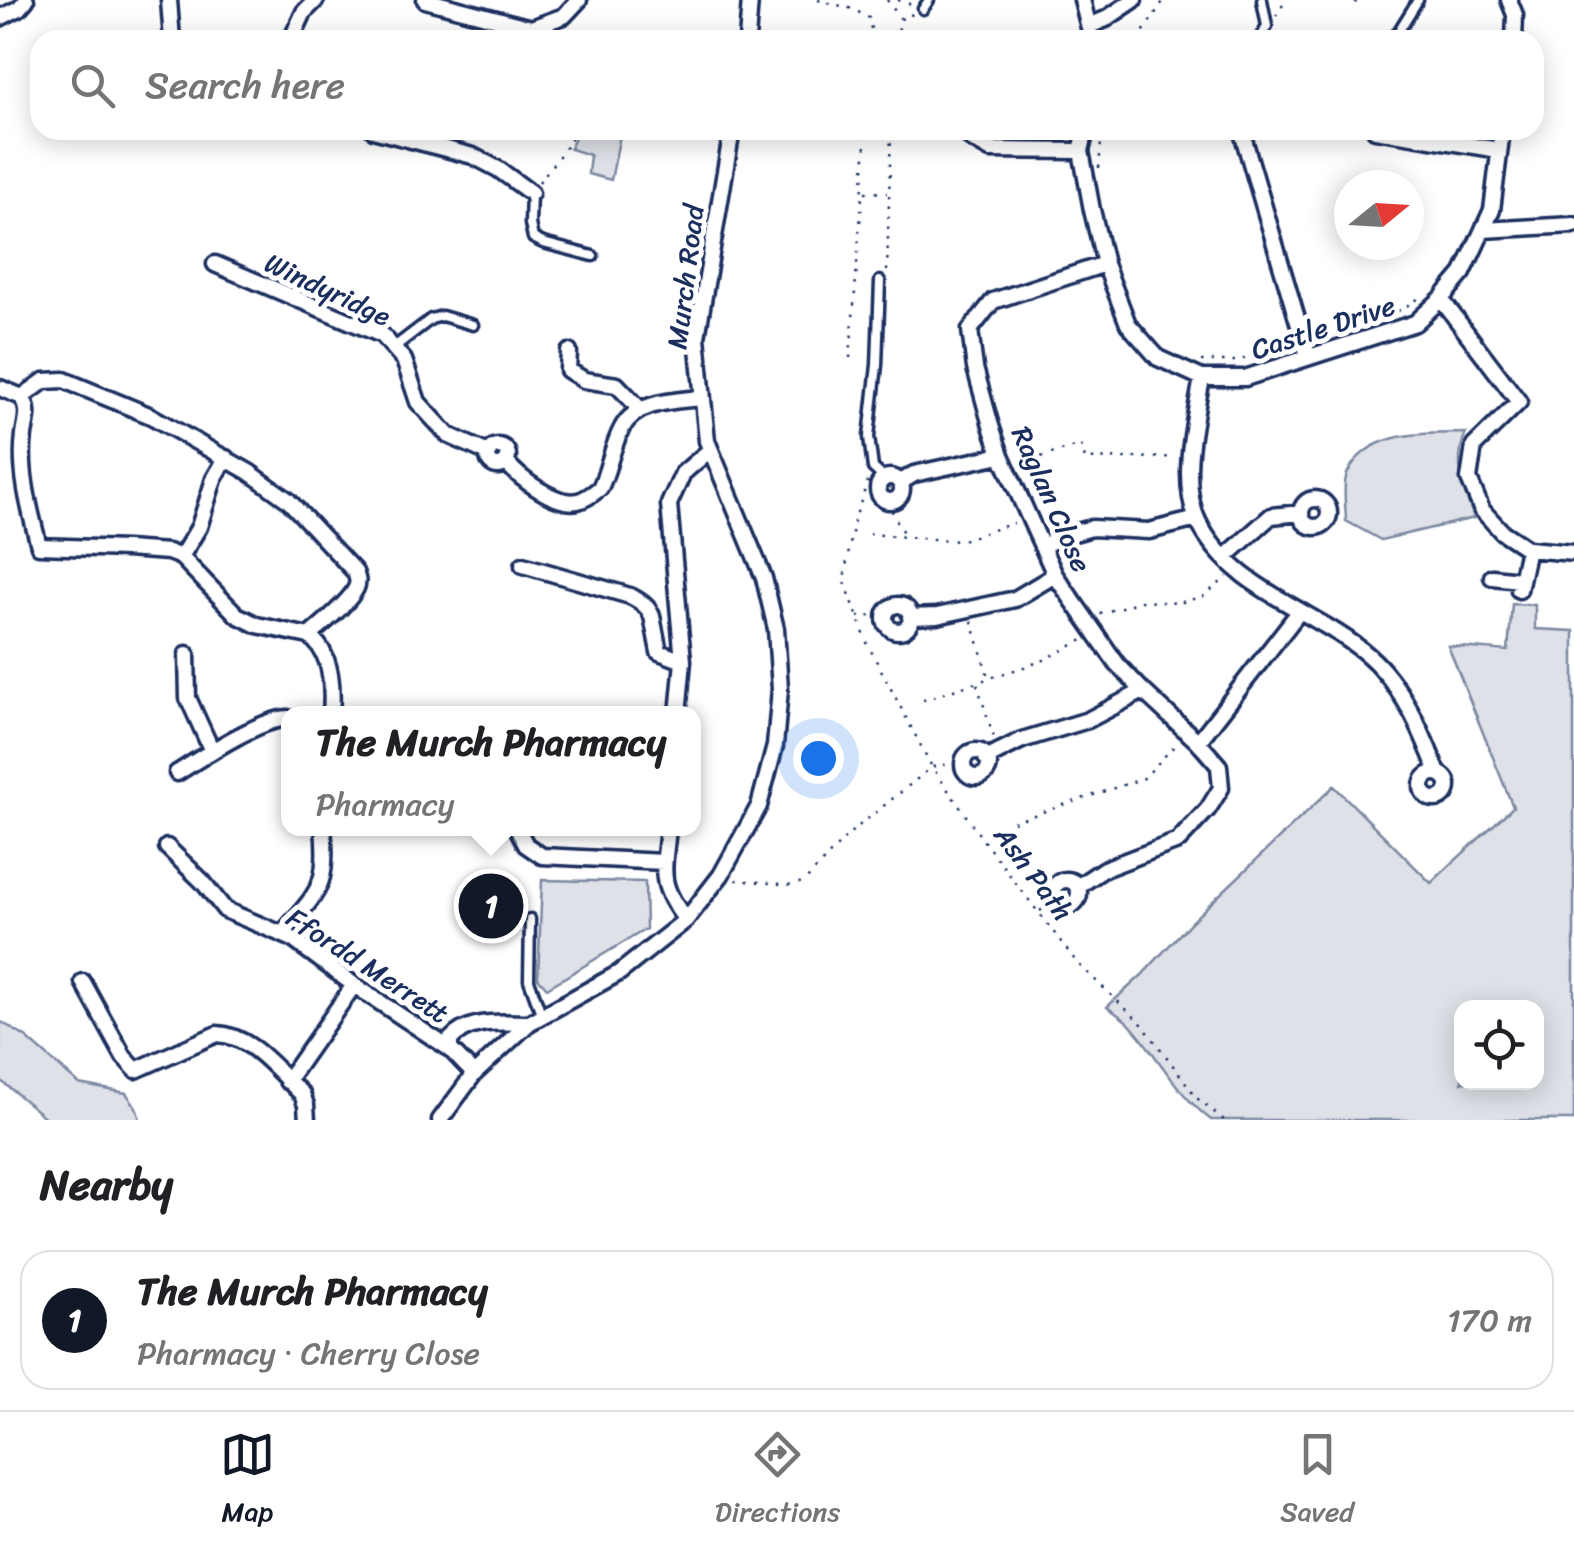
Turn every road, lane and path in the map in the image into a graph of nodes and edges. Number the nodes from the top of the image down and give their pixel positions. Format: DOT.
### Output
graph roads {
  1 [pos="26,0"];
  2 [pos="169,0"];
  3 [pos="316,0"];
  4 [pos="425,0"];
  5 [pos="579,0"];
  6 [pos="750,0"];
  7 [pos="818,0"];
  8 [pos="887,0"];
  9 [pos="898,0"];
  10 [pos="930,0"];
  11 [pos="1082,0"];
  12 [pos="1134,0"];
  13 [pos="1164,0"];
  14 [pos="1262,0"];
  15 [pos="1347,0"];
  16 [pos="1357,0"];
  17 [pos="1418,0"];
  18 [pos="1508,0"];
  19 [pos="923,9"];
  20 [pos="0,18"];
  21 [pos="901,19"];
  22 [pos="171,30"];
  23 [pos="296,30"];
  24 [pos="748,30"];
  25 [pos="872,30"];
  26 [pos="898,30"];
  27 [pos="1090,30"];
  28 [pos="1094,30"];
  29 [pos="1144,30"];
  30 [pos="1265,30"];
  31 [pos="1399,30"];
  32 [pos="1514,30"];
  33 [pos="411,140"];
  34 [pos="571,140"];
  35 [pos="730,140"];
  36 [pos="866,140"];
  37 [pos="891,140"];
  38 [pos="973,140"];
  39 [pos="1084,140"];
  40 [pos="1102,140"];
  41 [pos="1244,140"];
  42 [pos="1454,140"];
  43 [pos="1500,140"];
  44 [pos="1081,150"];
  45 [pos="1499,150"];
  46 [pos="1100,178"];
  47 [pos="863,192"];
  48 [pos="889,193"];
  49 [pos="531,194"];
  50 [pos="1574,226"];
  51 [pos="1482,230"];
  52 [pos="594,256"];
  53 [pos="215,264"];
  54 [pos="1105,264"];
  55 [pos="884,279"];
  56 [pos="1422,296"];
  57 [pos="1441,300"];
  58 [pos="473,325"];
  59 [pos="393,348"];
  60 [pos="1306,349"];
  61 [pos="569,352"];
  62 [pos="850,358"];
  63 [pos="1197,361"];
  64 [pos="1202,378"];
  65 [pos="0,388"];
  66 [pos="22,398"];
  67 [pos="701,398"];
  68 [pos="640,410"];
  69 [pos="710,450"];
  70 [pos="1190,457"];
  71 [pos="226,458"];
  72 [pos="1004,461"];
  73 [pos="878,473"];
  74 [pos="901,482"];
  75 [pos="887,501"];
  76 [pos="1301,513"];
  77 [pos="1029,518"];
  78 [pos="1197,519"];
  79 [pos="869,534"];
  80 [pos="904,536"];
  81 [pos="1042,548"];
  82 [pos="1528,549"];
  83 [pos="1574,553"];
  84 [pos="181,557"];
  85 [pos="1225,557"];
  86 [pos="524,564"];
  87 [pos="1238,568"];
  88 [pos="1055,574"];
  89 [pos="1492,577"];
  90 [pos="968,610"];
  91 [pos="1300,612"];
  92 [pos="886,615"];
  93 [pos="856,618"];
  94 [pos="1084,619"];
  95 [pos="1095,634"];
  96 [pos="309,636"];
  97 [pos="187,654"];
  98 [pos="683,661"];
  99 [pos="989,678"];
  100 [pos="976,682"];
  101 [pos="1142,691"];
  102 [pos="923,700"];
  103 [pos="332,706"];
  104 [pos="679,706"];
  105 [pos="281,717"];
  106 [pos="1193,737"];
  107 [pos="212,751"];
  108 [pos="992,754"];
  109 [pos="964,761"];
  110 [pos="932,767"];
  111 [pos="177,773"];
  112 [pos="1438,773"];
  113 [pos="1014,822"];
  114 [pos="324,836"];
  115 [pos="522,836"];
  116 [pos="667,836"];
  117 [pos="167,847"];
  118 [pos="664,862"];
  119 [pos="720,875"];
  120 [pos="1055,900"];
  121 [pos="1039,912"];
  122 [pos="530,919"];
  123 [pos="686,920"];
  124 [pos="282,934"];
  125 [pos="82,982"];
  126 [pos="354,985"];
  127 [pos="535,1019"];
  128 [pos="450,1050"];
  129 [pos="474,1074"];
  130 [pos="287,1081"];
  131 [pos="308,1120"];
  132 [pos="440,1120"];
  133 [pos="1224,1120"];
  1 -- 20 [label="street"];
  2 -- 22 [label="street"];
  3 -- 23 [label="street"];
  4 -- 5 [label="street"];
  6 -- 24 [label="street"];
  7 -- 25 [label="path"];
  8 -- 21 [label="path"];
  9 -- 19 [label="path"];
  10 -- 19 [label="lane"];
  11 -- 27 [label="street"];
  12 -- 28 [label="street"];
  13 -- 29 [label="path"];
  14 -- 30 [label="lane"];
  15 -- 16 [label="path"];
  17 -- 31 [label="lane"];
  18 -- 32 [label="street"];
  19 -- 21 [label="path"];
  21 -- 26 [label="path"];
  33 -- 49 [label="street"];
  34 -- 49 [label="path"];
  35 -- 67 [label="street, Murch Road"];
  36 -- 47 [label="path"];
  37 -- 48 [label="path"];
  38 -- 44 [label="street"];
  39 -- 44 [label="street, Castle Drive"];
  40 -- 46 [label="path"];
  41 -- 60 [label="street"];
  42 -- 45 [label="street"];
  43 -- 45 [label="street, Castle Drive"];
  44 -- 54 [label="street, Castle Drive"];
  45 -- 51 [label="street, Castle Drive"];
  47 -- 48 [label="path"];
  47 -- 62 [label="path"];
  48 -- 55 [label="path"];
  49 -- 52 [label="lane"];
  50 -- 51 [label="street"];
  51 -- 57 [label="street, Castle Drive"];
  53 -- 59 [label="street, Windyridge"];
  54 -- 64 [label="street, Castle Drive"];
  54 -- 72 [label="street, Raglan Close"];
  55 -- 73 [label="lane"];
  56 -- 60 [label="path"];
  57 -- 60 [label="street, Castle Drive"];
  57 -- 82 [label="street"];
  58 -- 59 [label="lane"];
  59 -- 68 [label="street, Windyridge"];
  60 -- 63 [label="path"];
  60 -- 64 [label="street, Castle Drive"];
  61 -- 68 [label="street"];
  64 -- 70 [label="street"];
  65 -- 66 [label="street"];
  66 -- 71 [label="street"];
  66 -- 84 [label="street"];
  67 -- 68 [label="street"];
  67 -- 69 [label="street, Murch Road"];
  69 -- 98 [label="street"];
  69 -- 119 [label="street, Murch Road"];
  70 -- 72 [label="path"];
  70 -- 78 [label="street"];
  71 -- 84 [label="street"];
  71 -- 96 [label="street"];
  72 -- 74 [label="street"];
  72 -- 77 [label="street, Raglan Close"];
  73 -- 74 [label="street"];
  73 -- 75 [label="street"];
  73 -- 93 [label="path, Ash Path"];
  74 -- 75 [label="street"];
  75 -- 80 [label="path"];
  76 -- 85 [label="street"];
  77 -- 80 [label="path"];
  77 -- 81 [label="street, Raglan Close"];
  78 -- 81 [label="street"];
  78 -- 85 [label="street"];
  79 -- 80 [label="path"];
  81 -- 88 [label="street, Raglan Close"];
  82 -- 83 [label="street"];
  82 -- 89 [label="street"];
  84 -- 96 [label="street"];
  85 -- 87 [label="street"];
  86 -- 98 [label="street"];
  87 -- 91 [label="street"];
  87 -- 94 [label="path"];
  88 -- 90 [label="street"];
  88 -- 94 [label="street, Raglan Close"];
  90 -- 92 [label="street"];
  90 -- 99 [label="path"];
  91 -- 106 [label="street"];
  91 -- 112 [label="street"];
  92 -- 93 [label="path"];
  93 -- 110 [label="path, Ash Path"];
  94 -- 95 [label="street, Raglan Close"];
  95 -- 99 [label="path"];
  95 -- 101 [label="street, Raglan Close"];
  96 -- 103 [label="street"];
  97 -- 107 [label="street"];
  98 -- 104 [label="street"];
  99 -- 100 [label="path"];
  100 -- 102 [label="path"];
  100 -- 108 [label="path"];
  101 -- 106 [label="street, Raglan Close"];
  101 -- 108 [label="street"];
  105 -- 107 [label="street"];
  106 -- 113 [label="path"];
  106 -- 120 [label="street, Raglan Close"];
  107 -- 111 [label="street"];
  108 -- 109 [label="street"];
  109 -- 110 [label="path"];
  110 -- 119 [label="path"];
  110 -- 121 [label="path, Ash Path"];
  114 -- 124 [label="street"];
  115 -- 118 [label="street"];
  116 -- 118 [label="street"];
  117 -- 124 [label="street, Ffordd Merrett"];
  118 -- 123 [label="street"];
  119 -- 123 [label="street, Murch Road"];
  120 -- 121 [label="path"];
  121 -- 133 [label="path, Ash Path"];
  122 -- 127 [label="lane"];
  123 -- 127 [label="street"];
  124 -- 126 [label="street, Ffordd Merrett"];
  125 -- 130 [label="street"];
  126 -- 128 [label="street, Ffordd Merrett"];
  126 -- 130 [label="street"];
  127 -- 128 [label="street"];
  127 -- 129 [label="street"];
  128 -- 129 [label="street, Ffordd Merrett"];
  129 -- 132 [label="street"];
  130 -- 131 [label="street"];
}
